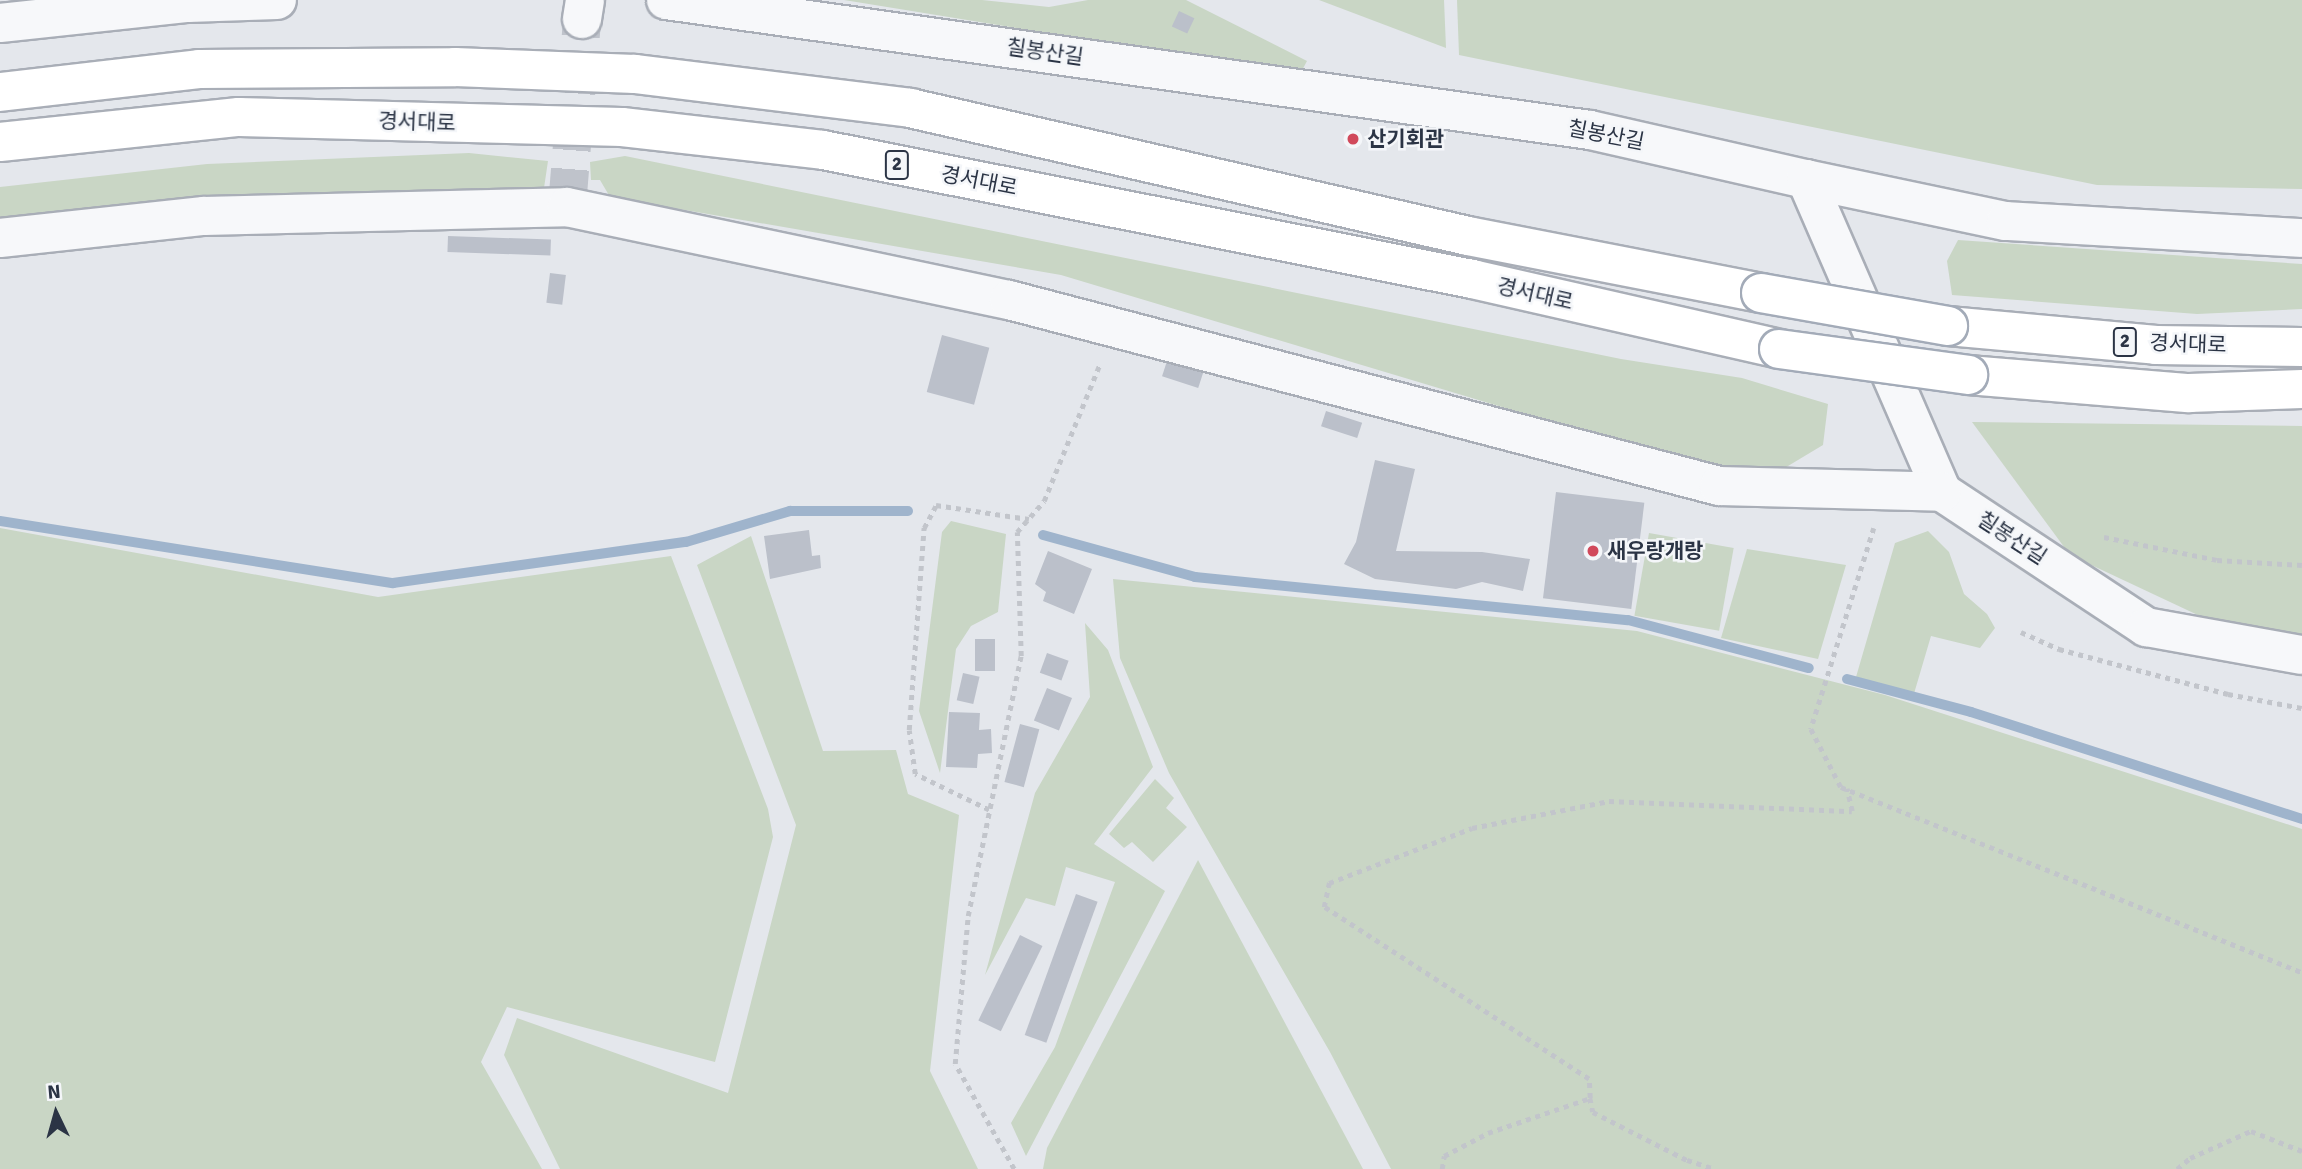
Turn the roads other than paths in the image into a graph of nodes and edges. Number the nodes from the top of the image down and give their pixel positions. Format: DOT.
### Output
graph roads {
  1 [pos="277,0"];
  2 [pos="666,0"];
  3 [pos="0,23"];
  4 [pos="0,92"];
  5 [pos="0,142"];
  6 [pos="1806,179"];
  7 [pos="0,238"];
  8 [pos="2302,238"];
  9 [pos="2302,347"];
  10 [pos="2302,389"];
  11 [pos="1942,492"];
  12 [pos="2302,655"];
  1 -- 3 [label="street"];
  2 -- 6 [label="street, 칠봉산길"];
  4 -- 9 [label="main road, 경서대로 / 2, bridge"];
  5 -- 10 [label="main road, 경서대로 / 2, bridge"];
  6 -- 8 [label="street, 칠봉산길"];
  6 -- 11 [label="street"];
  7 -- 11 [label="street"];
  11 -- 12 [label="street, 칠봉산길"];
}
